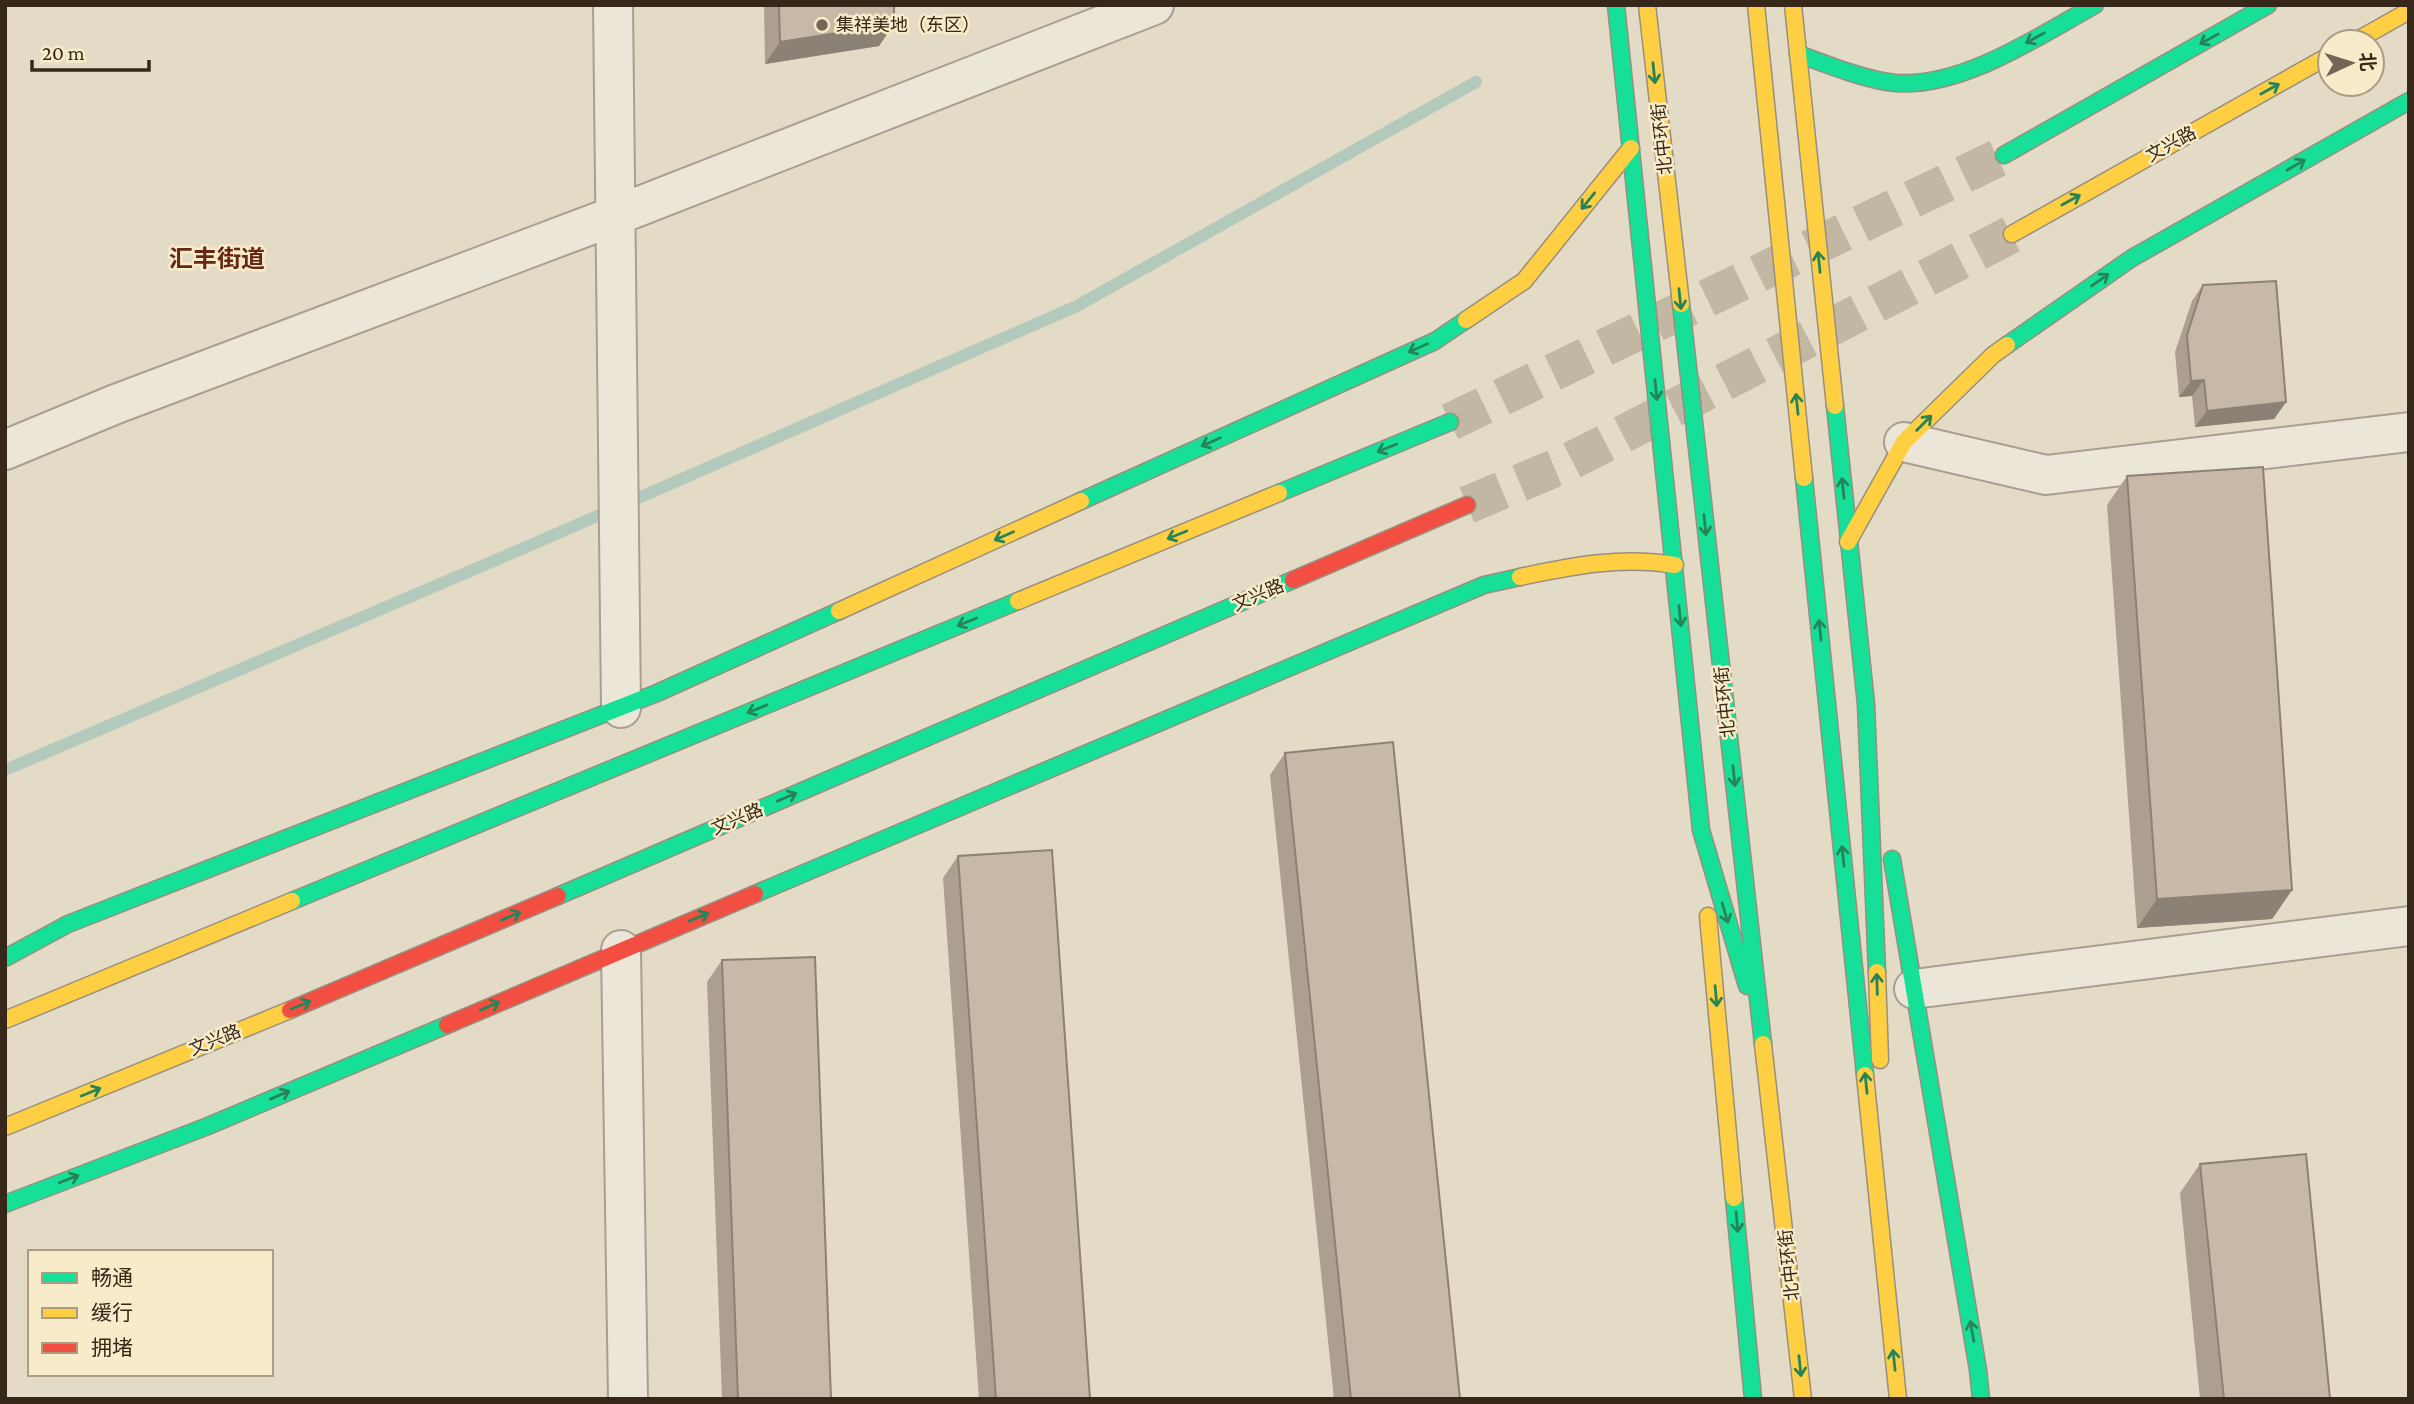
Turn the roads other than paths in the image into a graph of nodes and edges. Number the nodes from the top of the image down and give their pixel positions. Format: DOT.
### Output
graph roads {
  1 [pos="613,5"];
  2 [pos="1154,5"];
  3 [pos="1616,5"];
  4 [pos="1647,5"];
  5 [pos="1756,5"];
  6 [pos="1793,5"];
  7 [pos="2095,5"];
  8 [pos="2268,5"];
  9 [pos="2409,11"];
  10 [pos="2379,28"];
  11 [pos="1798,54"];
  12 [pos="2316,63"];
  13 [pos="2409,101"];
  14 [pos="1631,148"];
  15 [pos="2004,155"];
  16 [pos="617,215"];
  17 [pos="2012,234"];
  18 [pos="1450,422"];
  19 [pos="2409,432"];
  20 [pos="1904,443"];
  21 [pos="5,450"];
  22 [pos="1467,505"];
  23 [pos="1848,542"];
  24 [pos="1675,565"];
  25 [pos="1866,704"];
  26 [pos="621,708"];
  27 [pos="1701,830"];
  28 [pos="2409,926"];
  29 [pos="621,950"];
  30 [pos="5,958"];
  31 [pos="1914,989"];
  32 [pos="5,1020"];
  33 [pos="1764,1046"];
  34 [pos="5,1127"];
  35 [pos="5,1204"];
  36 [pos="1890,1321"];
  37 [pos="628,1399"];
  38 [pos="1753,1399"];
  39 [pos="1803,1399"];
  40 [pos="1898,1399"];
  41 [pos="1981,1399"];
  1 -- 16 [label="street"];
  2 -- 16 [label="street"];
  3 -- 14 [label="main road"];
  4 -- 33 [label="main road, 北中环街, one-way"];
  36 -- 5 [label="main road, one-way"];
  6 -- 11 [label="main road"];
  7 -- 11 [label="main road, one-way"];
  8 -- 15 [label="main road, one-way"];
  9 -- 10 [label="main road"];
  23 -- 11 [label="main road, one-way"];
  17 -- 12 [label="main road, 文兴路, one-way"];
  20 -- 13 [label="main road, one-way"];
  14 -- 24 [label="main road, one-way"];
  14 -- 26 [label="main road, one-way"];
  16 -- 21 [label="street"];
  16 -- 26 [label="street"];
  18 -- 32 [label="main road, one-way"];
  19 -- 20 [label="street"];
  20 -- 23 [label="main road"];
  34 -- 22 [label="main road, 文兴路, one-way"];
  23 -- 25 [label="main road"];
  24 -- 27 [label="main road, one-way"];
  29 -- 24 [label="main road, one-way"];
  25 -- 31 [label="main road"];
  36 -- 25 [label="main road, one-way"];
  26 -- 30 [label="main road"];
  27 -- 33 [label="main road, one-way"];
  27 -- 38 [label="main road, one-way"];
  28 -- 31 [label="street"];
  35 -- 29 [label="main road, one-way"];
  29 -- 37 [label="street"];
  41 -- 31 [label="main road, one-way"];
  33 -- 39 [label="main road, 北中环街, one-way"];
  40 -- 36 [label="main road, one-way"];
}
